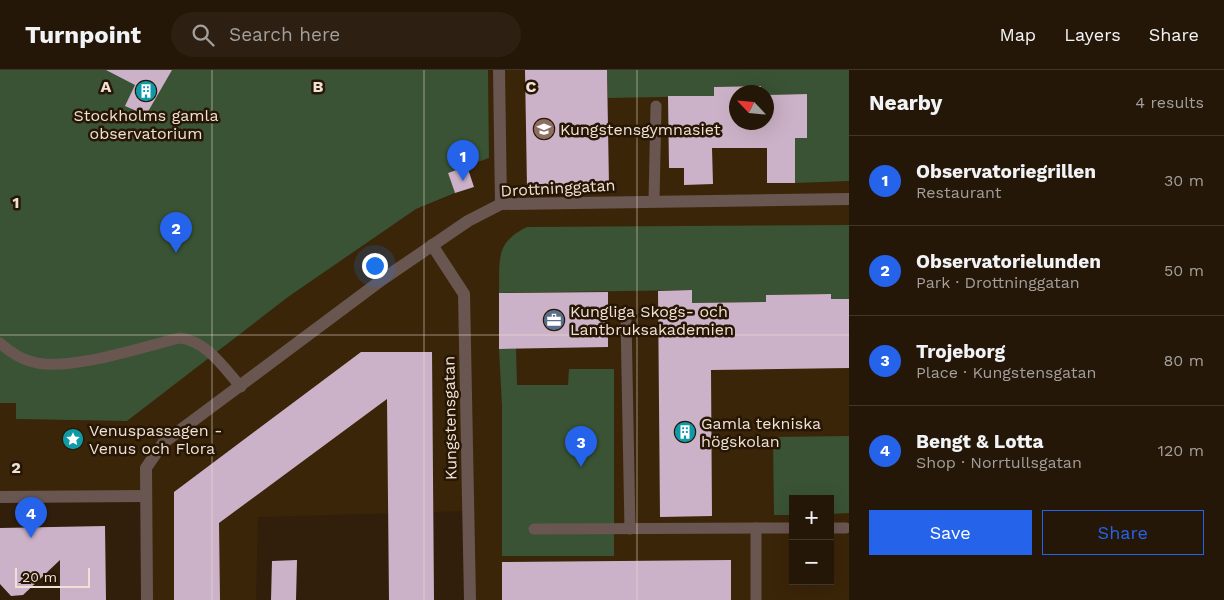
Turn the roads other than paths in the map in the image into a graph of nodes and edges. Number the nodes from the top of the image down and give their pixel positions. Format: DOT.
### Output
graph roads {
  1 [pos="499,70"];
  2 [pos="656,106"];
  3 [pos="849,199"];
  4 [pos="654,201"];
  5 [pos="501,204"];
  6 [pos="432,245"];
  7 [pos="626,319"];
  8 [pos="0,343"];
  9 [pos="241,387"];
  10 [pos="146,496"];
  11 [pos="0,498"];
  12 [pos="630,528"];
  13 [pos="756,528"];
  14 [pos="789,528"];
  15 [pos="834,528"];
  16 [pos="846,528"];
  17 [pos="534,529"];
  18 [pos="147,600"];
  19 [pos="470,600"];
  20 [pos="756,600"];
  1 -- 5 [label="street"];
  2 -- 4 [label="lane"];
  3 -- 4 [label="street, Drottninggatan"];
  4 -- 5 [label="street, Drottninggatan"];
  5 -- 6 [label="street, Drottninggatan"];
  6 -- 9 [label="street, Drottninggatan"];
  6 -- 19 [label="street, Kungstensgatan"];
  7 -- 12 [label="lane"];
  8 -- 9 [label="lane"];
  9 -- 10 [label="street, Drottninggatan"];
  10 -- 11 [label="street"];
  10 -- 18 [label="street, Drottninggatan"];
  12 -- 13 [label="lane"];
  12 -- 17 [label="lane"];
  13 -- 14 [label="lane"];
  13 -- 20 [label="lane"];
  15 -- 16 [label="lane"];
}
